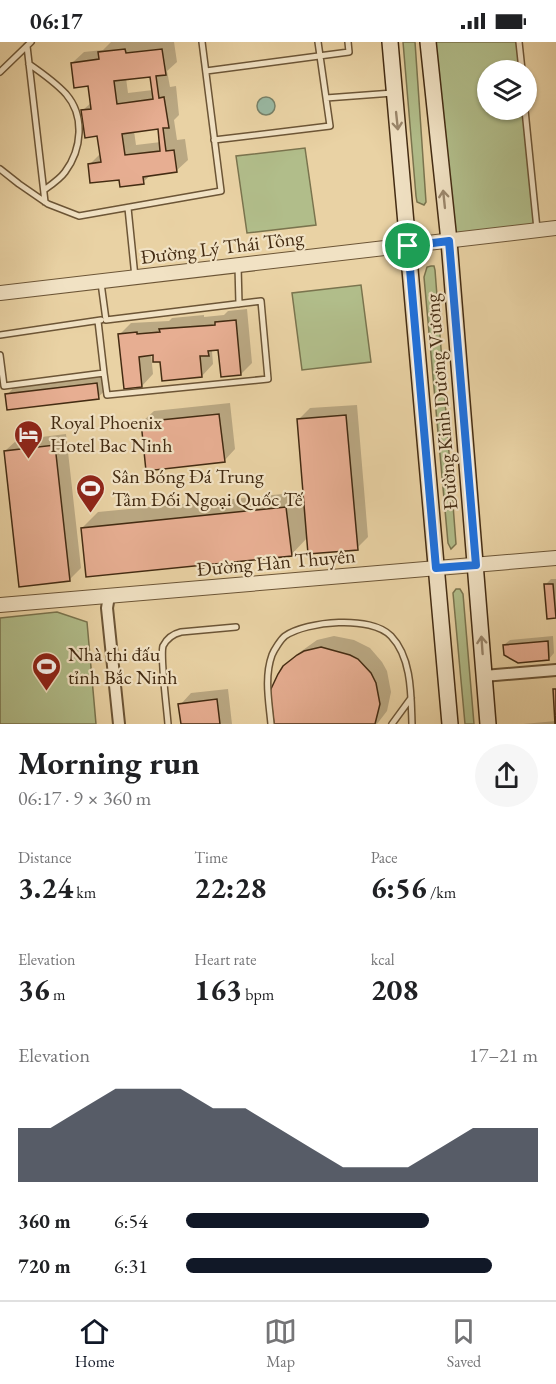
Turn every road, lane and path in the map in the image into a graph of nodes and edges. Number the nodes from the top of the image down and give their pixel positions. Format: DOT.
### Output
graph roads {
  1 [pos="202,42"];
  2 [pos="318,42"];
  3 [pos="348,42"];
  4 [pos="390,42"];
  5 [pos="428,42"];
  6 [pos="519,42"];
  7 [pos="29,44"];
  8 [pos="320,56"];
  9 [pos="521,60"];
  10 [pos="29,64"];
  11 [pos="206,71"];
  12 [pos="0,72"];
  13 [pos="394,93"];
  14 [pos="326,98"];
  15 [pos="526,120"];
  16 [pos="214,140"];
  17 [pos="0,168"];
  18 [pos="44,190"];
  19 [pos="45,202"];
  20 [pos="128,208"];
  21 [pos="556,228"];
  22 [pos="537,230"];
  23 [pos="449,241"];
  24 [pos="408,246"];
  25 [pos="238,264"];
  26 [pos="135,277"];
  27 [pos="101,281"];
  28 [pos="0,293"];
  29 [pos="239,304"];
  30 [pos="106,320"];
  31 [pos="98,321"];
  32 [pos="0,335"];
  33 [pos="0,355"];
  34 [pos="1,368"];
  35 [pos="104,373"];
  36 [pos="556,558"];
  37 [pos="476,565"];
  38 [pos="436,568"];
  39 [pos="109,596"];
  40 [pos="0,605"];
  41 [pos="237,627"];
  42 [pos="556,670"];
  43 [pos="484,676"];
  44 [pos="411,698"];
  45 [pos="119,724"];
  46 [pos="168,724"];
  47 [pos="271,724"];
  48 [pos="392,724"];
  49 [pos="412,724"];
  50 [pos="450,724"];
  51 [pos="488,724"];
  1 -- 11 [label="lane"];
  2 -- 8 [label="lane"];
  3 -- 8 [label="lane"];
  4 -- 13 [label="main road, Đường Kinh Dương Vương"];
  23 -- 5 [label="main road, Đường Kinh Dương Vương, one-way"];
  6 -- 9 [label="lane"];
  7 -- 10 [label="lane"];
  7 -- 12 [label="lane"];
  8 -- 11 [label="lane"];
  8 -- 14 [label="lane"];
  10 -- 18 [label="lane"];
  10 -- 18 [label="lane"];
  11 -- 16 [label="lane"];
  13 -- 14 [label="lane"];
  13 -- 24 [label="main road, Đường Kinh Dương Vương, one-way"];
  14 -- 16 [label="lane"];
  15 -- 22 [label="lane"];
  16 -- 20 [label="lane"];
  17 -- 19 [label="lane"];
  18 -- 19 [label="lane"];
  19 -- 20 [label="lane"];
  20 -- 26 [label="lane"];
  21 -- 22 [label="street, Đường Lý Thái Tông"];
  22 -- 23 [label="street, Đường Lý Thái Tông"];
  23 -- 24 [label="street, Đường Lý Thái Tông"];
  23 -- 37 [label="main road, Đường Kinh Dương Vương"];
  24 -- 25 [label="street, Đường Lý Thái Tông"];
  24 -- 38 [label="main road, Đường Kinh Dương Vương"];
  25 -- 26 [label="street, Đường Lý Thái Tông"];
  25 -- 29 [label="lane"];
  26 -- 27 [label="street, Đường Lý Thái Tông"];
  27 -- 28 [label="street, Đường Lý Thái Tông"];
  27 -- 30 [label="lane"];
  29 -- 30 [label="lane"];
  29 -- 35 [label="lane"];
  30 -- 31 [label="lane"];
  31 -- 32 [label="lane"];
  31 -- 35 [label="lane"];
  33 -- 34 [label="lane"];
  34 -- 35 [label="lane"];
  36 -- 37 [label="street, Đường Hàn Thuyên"];
  37 -- 38 [label="street, Đường Hàn Thuyên"];
  43 -- 37 [label="main road, Đường Kinh Dương Vương, one-way"];
  38 -- 39 [label="street, Đường Hàn Thuyên"];
  38 -- 50 [label="main road, Đường Kinh Dương Vương"];
  39 -- 40 [label="street, Đường Hàn Thuyên"];
  39 -- 45 [label="street"];
  41 -- 46 [label="lane"];
  42 -- 43 [label="street"];
  43 -- 51 [label="main road, Đường Kinh Dương Vương"];
  44 -- 47 [label="lane"];
  44 -- 48 [label="lane"];
  44 -- 49 [label="lane"];
}
